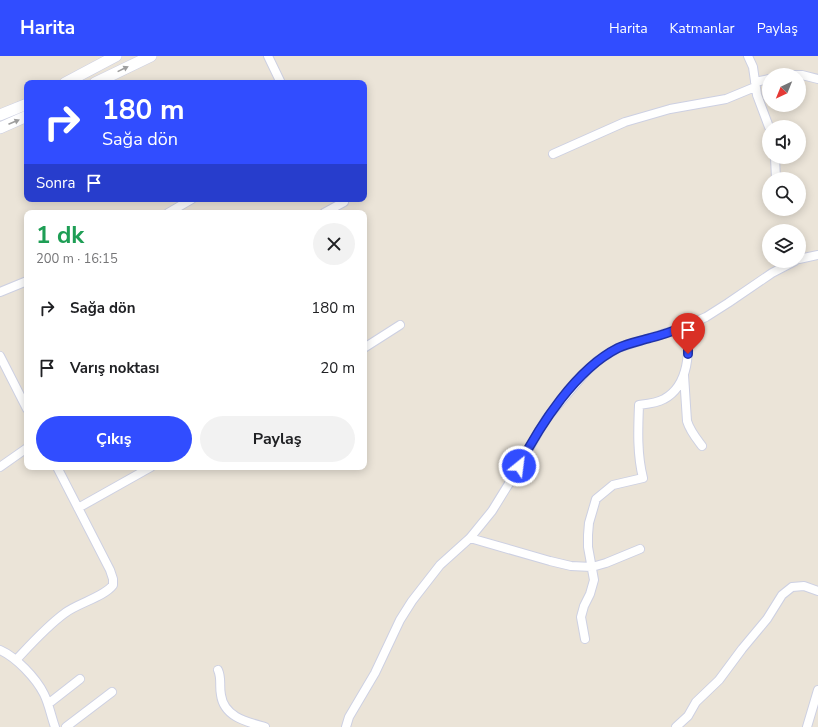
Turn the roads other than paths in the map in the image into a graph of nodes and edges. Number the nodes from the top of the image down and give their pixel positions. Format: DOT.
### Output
graph roads {
  1 [pos="116,56"];
  2 [pos="151,56"];
  3 [pos="268,56"];
  4 [pos="748,56"];
  5 [pos="806,76"];
  6 [pos="818,79"];
  7 [pos="72,80"];
  8 [pos="101,80"];
  9 [pos="280,80"];
  10 [pos="762,82"];
  11 [pos="755,84"];
  12 [pos="24,105"];
  13 [pos="0,115"];
  14 [pos="24,117"];
  15 [pos="766,120"];
  16 [pos="0,128"];
  17 [pos="553,154"];
  18 [pos="187,202"];
  19 [pos="344,202"];
  20 [pos="173,210"];
  21 [pos="329,210"];
  22 [pos="818,255"];
  23 [pos="806,258"];
  24 [pos="781,268"];
  25 [pos="24,282"];
  26 [pos="0,292"];
  27 [pos="400,325"];
  28 [pos="688,325"];
  29 [pos="367,346"];
  30 [pos="0,356"];
  31 [pos="684,374"];
  32 [pos="24,403"];
  33 [pos="702,446"];
  34 [pos="24,450"];
  35 [pos="0,467"];
  36 [pos="60,470"];
  37 [pos="146,470"];
  38 [pos="78,508"];
  39 [pos="470,538"];
  40 [pos="640,549"];
  41 [pos="592,567"];
  42 [pos="818,591"];
  43 [pos="586,639"];
  44 [pos="0,650"];
  45 [pos="16,660"];
  46 [pos="218,670"];
  47 [pos="80,679"];
  48 [pos="818,690"];
  49 [pos="112,692"];
  50 [pos="48,704"];
  51 [pos="55,727"];
  52 [pos="66,727"];
  53 [pos="265,727"];
  54 [pos="346,727"];
  55 [pos="676,727"];
  56 [pos="807,727"];
  1 -- 7 [label="main road"];
  8 -- 2 [label="main road, one-way"];
  3 -- 9 [label="street"];
  4 -- 11 [label="street"];
  5 -- 6 [label="street"];
  10 -- 11 [label="street"];
  11 -- 15 [label="street"];
  11 -- 17 [label="street"];
  12 -- 13 [label="main road"];
  16 -- 14 [label="main road, one-way"];
  18 -- 20 [label="street"];
  19 -- 21 [label="street"];
  22 -- 23 [label="street"];
  24 -- 28 [label="street"];
  25 -- 26 [label="street"];
  27 -- 29 [label="street"];
  28 -- 31 [label="street"];
  28 -- 39 [label="street"];
  30 -- 32 [label="street"];
  31 -- 33 [label="street"];
  31 -- 41 [label="street"];
  34 -- 35 [label="street"];
  36 -- 38 [label="street"];
  37 -- 38 [label="street"];
  38 -- 45 [label="street"];
  39 -- 41 [label="street"];
  39 -- 54 [label="street"];
  40 -- 41 [label="street"];
  41 -- 43 [label="street"];
  42 -- 55 [label="street"];
  44 -- 45 [label="street"];
  45 -- 50 [label="street"];
  46 -- 53 [label="street"];
  47 -- 50 [label="street"];
  48 -- 56 [label="street"];
  49 -- 52 [label="street"];
  50 -- 51 [label="street"];
}
